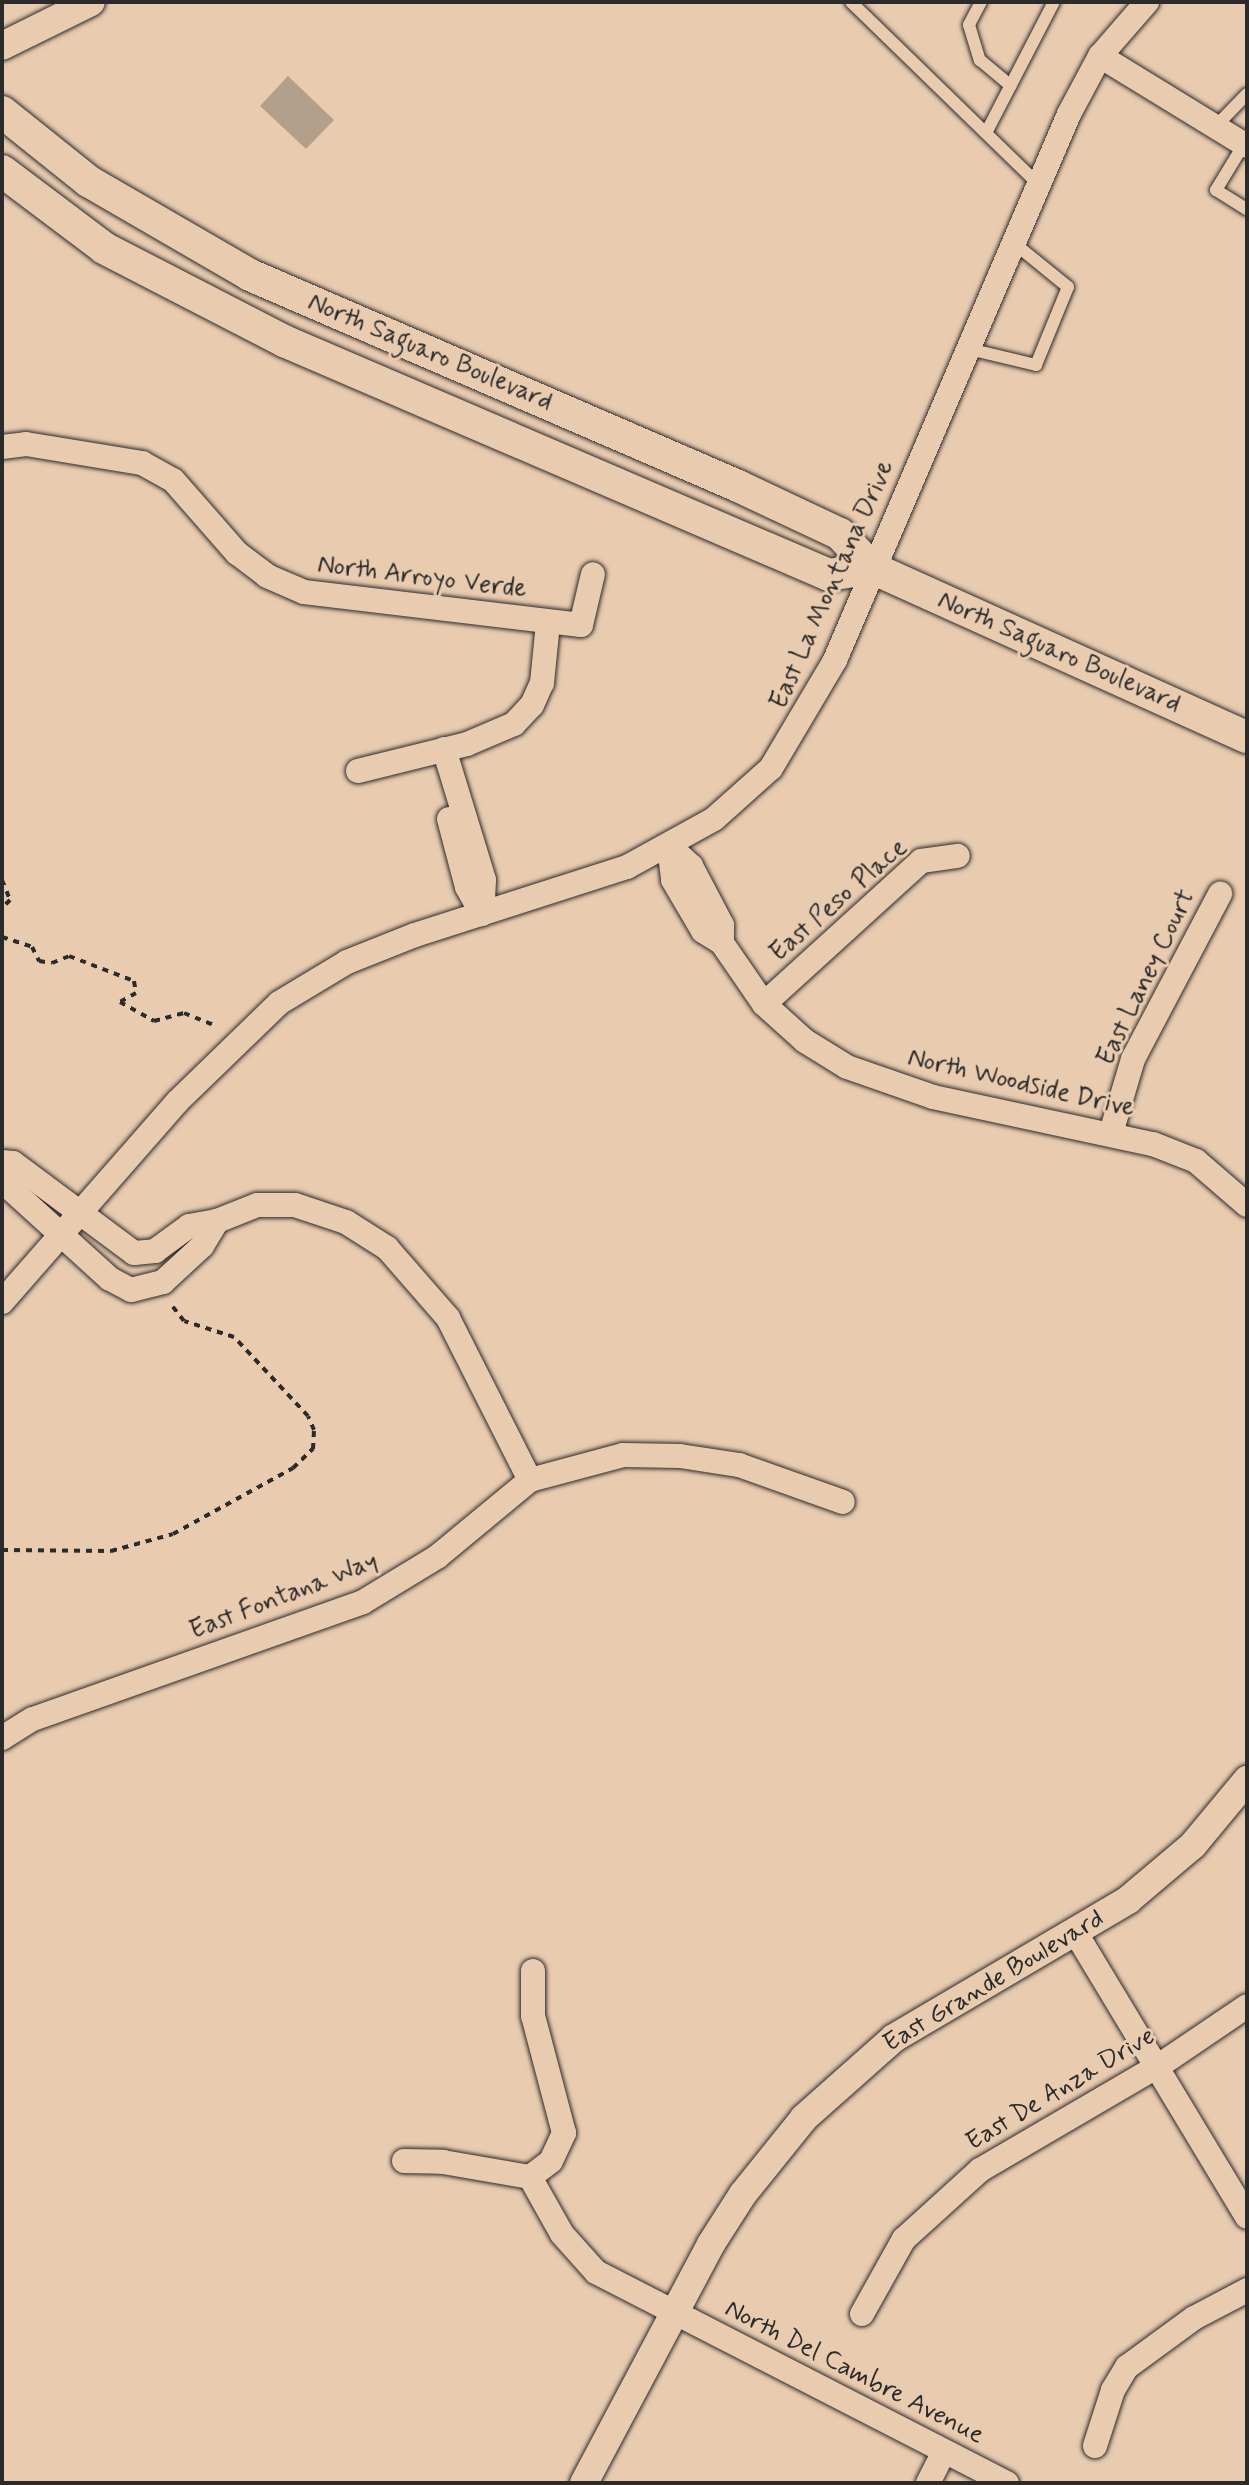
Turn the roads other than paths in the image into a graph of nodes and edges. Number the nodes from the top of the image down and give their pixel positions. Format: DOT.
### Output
graph roads {
  1 [pos="851,2"];
  2 [pos="981,2"];
  3 [pos="1054,2"];
  4 [pos="1147,2"];
  5 [pos="83,4"];
  6 [pos="2,46"];
  7 [pos="1100,56"];
  8 [pos="1011,86"];
  9 [pos="1247,94"];
  10 [pos="2,112"];
  11 [pos="1215,127"];
  12 [pos="986,133"];
  13 [pos="1245,145"];
  14 [pos="2,171"];
  15 [pos="1040,186"];
  16 [pos="1247,209"];
  17 [pos="1015,244"];
  18 [pos="969,349"];
  19 [pos="2,447"];
  20 [pos="872,568"];
  21 [pos="593,574"];
  22 [pos="548,623"];
  23 [pos="1247,737"];
  24 [pos="437,751"];
  25 [pos="358,771"];
  26 [pos="669,846"];
  27 [pos="958,856"];
  28 [pos="1220,894"];
  29 [pos="482,914"];
  30 [pos="764,1004"];
  31 [pos="1111,1133"];
  32 [pos="2,1162"];
  33 [pos="2,1181"];
  34 [pos="1247,1205"];
  35 [pos="217,1221"];
  36 [pos="70,1225"];
  37 [pos="144,1255"];
  38 [pos="156,1285"];
  39 [pos="2,1302"];
  40 [pos="530,1480"];
  41 [pos="843,1502"];
  42 [pos="2,1738"];
  43 [pos="1247,1780"];
  44 [pos="1077,1935"];
  45 [pos="533,1971"];
  46 [pos="1247,2006"];
  47 [pos="1160,2065"];
  48 [pos="404,2161"];
  49 [pos="530,2177"];
  50 [pos="1247,2217"];
  51 [pos="1247,2290"];
  52 [pos="675,2311"];
  53 [pos="862,2314"];
  54 [pos="1095,2446"];
  55 [pos="944,2452"];
  56 [pos="584,2483"];
  57 [pos="928,2483"];
  58 [pos="1007,2483"];
  1 -- 12 [label="lane"];
  2 -- 8 [label="lane"];
  3 -- 8 [label="lane"];
  4 -- 7 [label="street, East La Montana Drive"];
  5 -- 6 [label="street"];
  7 -- 11 [label="street"];
  7 -- 15 [label="street, East La Montana Drive"];
  8 -- 12 [label="lane"];
  9 -- 11 [label="lane"];
  10 -- 20 [label="main road, North Saguaro Boulevard"];
  11 -- 13 [label="street"];
  12 -- 15 [label="lane"];
  13 -- 16 [label="lane"];
  14 -- 20 [label="main road, North Saguaro Boulevard"];
  15 -- 17 [label="street, East La Montana Drive"];
  17 -- 18 [label="street, East La Montana Drive"];
  17 -- 18 [label="lane"];
  18 -- 20 [label="street, East La Montana Drive"];
  19 -- 22 [label="street, North Arroyo Verde"];
  20 -- 23 [label="main road, North Saguaro Boulevard"];
  20 -- 26 [label="street, East La Montana Drive"];
  21 -- 22 [label="street, North Arroyo Verde"];
  22 -- 24 [label="street, North Arroyo Verde"];
  24 -- 25 [label="street, North Arroyo Verde"];
  24 -- 29 [label="street"];
  26 -- 29 [label="street, East La Montana Drive"];
  26 -- 30 [label="street, North Woodside Drive"];
  27 -- 30 [label="street, East Peso Place"];
  28 -- 31 [label="street, East Laney Court"];
  29 -- 36 [label="street, East La Montana Drive"];
  30 -- 31 [label="street, North Woodside Drive"];
  31 -- 34 [label="street, North Woodside Drive"];
  32 -- 36 [label="street"];
  33 -- 36 [label="street"];
  35 -- 37 [label="street"];
  35 -- 38 [label="street"];
  35 -- 40 [label="street"];
  36 -- 37 [label="street"];
  36 -- 38 [label="street"];
  36 -- 39 [label="street, East La Montana Drive"];
  37 -- 38 [label="street"];
  40 -- 41 [label="street, East Fontana Way"];
  40 -- 42 [label="street, East Fontana Way"];
  43 -- 44 [label="street, East Grande Boulevard"];
  44 -- 47 [label="street"];
  44 -- 52 [label="street, East Grande Boulevard"];
  45 -- 49 [label="street"];
  46 -- 47 [label="street, East De Anza Drive"];
  47 -- 50 [label="street"];
  47 -- 53 [label="street, East De Anza Drive"];
  48 -- 49 [label="street"];
  49 -- 52 [label="street, North Del Cambre Avenue"];
  51 -- 54 [label="street"];
  52 -- 55 [label="street, North Del Cambre Avenue"];
  52 -- 56 [label="street, East Grande Boulevard"];
  55 -- 57 [label="street"];
  55 -- 58 [label="street, North Del Cambre Avenue"];
}
